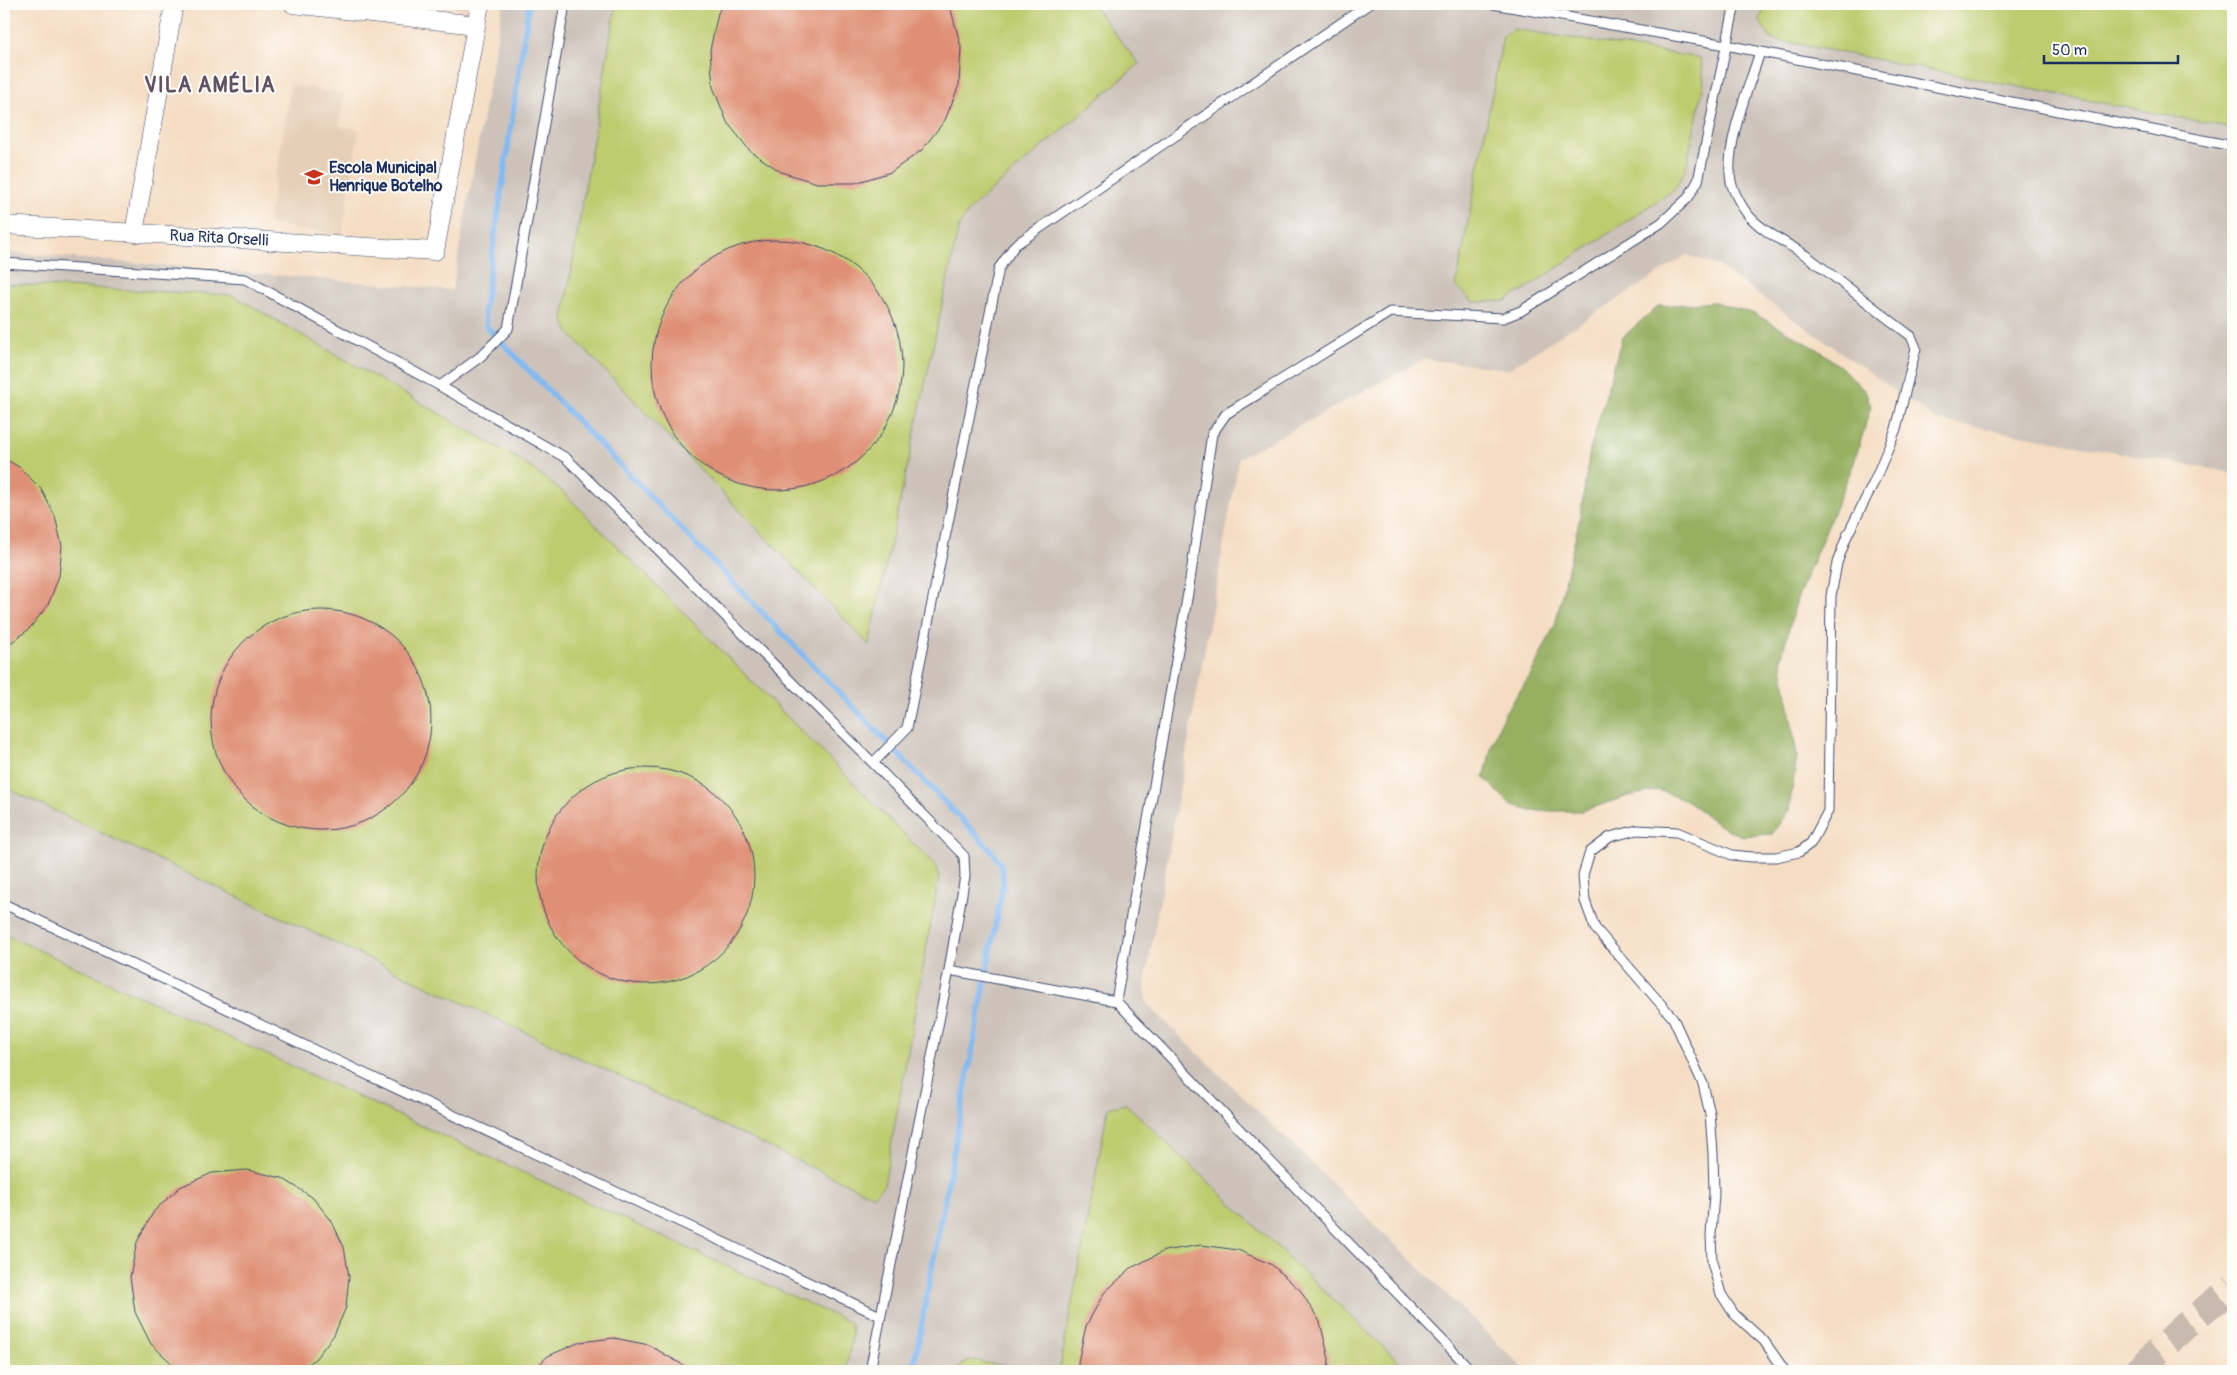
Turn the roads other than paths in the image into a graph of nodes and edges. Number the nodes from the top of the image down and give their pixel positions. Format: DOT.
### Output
graph roads {
  1 [pos="174,4"];
  2 [pos="293,4"];
  3 [pos="480,4"];
  4 [pos="565,4"];
  5 [pos="1370,4"];
  6 [pos="1493,4"];
  7 [pos="1735,4"];
  8 [pos="476,26"];
  9 [pos="1726,46"];
  10 [pos="1760,52"];
  11 [pos="2233,146"];
  12 [pos="4,225"];
  13 [pos="134,233"];
  14 [pos="4,264"];
  15 [pos="440,386"];
  16 [pos="873,763"];
  17 [pos="4,904"];
  18 [pos="949,970"];
  19 [pos="1116,1001"];
  20 [pos="880,1316"];
  21 [pos="870,1371"];
  22 [pos="1472,1371"];
  23 [pos="1785,1371"];
  1 -- 13 [label="street"];
  2 -- 8 [label="street"];
  3 -- 8 [label="street"];
  4 -- 15 [label="lane"];
  5 -- 16 [label="lane"];
  6 -- 9 [label="lane"];
  7 -- 9 [label="lane"];
  8 -- 13 [label="street, Rua Rita Orselli"];
  9 -- 10 [label="lane"];
  9 -- 19 [label="lane"];
  10 -- 11 [label="lane"];
  10 -- 23 [label="lane"];
  12 -- 13 [label="street, Rua Rita Orselli"];
  14 -- 15 [label="lane"];
  15 -- 16 [label="lane"];
  16 -- 18 [label="lane"];
  17 -- 20 [label="lane"];
  18 -- 19 [label="lane"];
  18 -- 20 [label="lane"];
  19 -- 22 [label="lane"];
  20 -- 21 [label="lane"];
}
